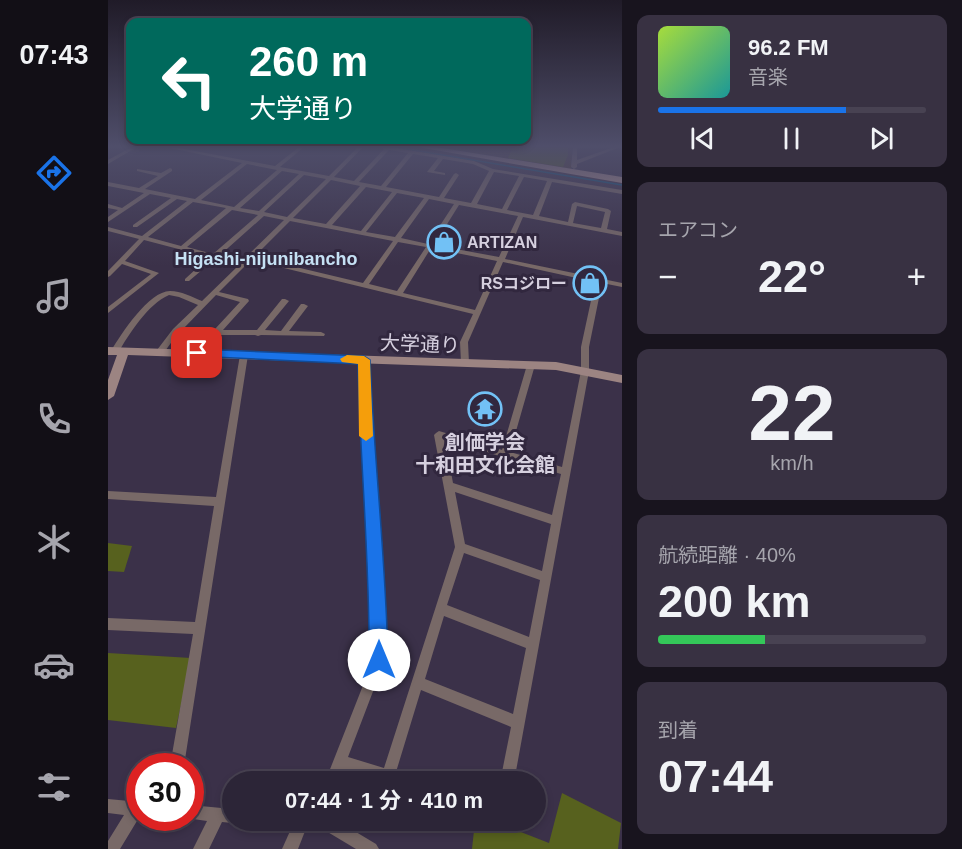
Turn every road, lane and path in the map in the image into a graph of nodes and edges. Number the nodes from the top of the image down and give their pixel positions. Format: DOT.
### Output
graph roads {
  1 [pos="122,187"];
  2 [pos="145,187"];
  3 [pos="212,187"];
  4 [pos="258,187"];
  5 [pos="289,187"];
  6 [pos="322,187"];
  7 [pos="363,187"];
  8 [pos="371,187"];
  9 [pos="384,187"];
  10 [pos="449,187"];
  11 [pos="483,187"];
  12 [pos="516,187"];
  13 [pos="547,187"];
  14 [pos="589,187"];
  15 [pos="382,189"];
  16 [pos="140,190"];
  17 [pos="395,191"];
  18 [pos="149,192"];
  19 [pos="621,192"];
  20 [pos="176,197"];
  21 [pos="427,197"];
  22 [pos="194,200"];
  23 [pos="440,200"];
  24 [pos="457,203"];
  25 [pos="108,206"];
  26 [pos="473,206"];
  27 [pos="233,208"];
  28 [pos="123,210"];
  29 [pos="503,212"];
  30 [pos="261,213"];
  31 [pos="521,215"];
  32 [pos="535,218"];
  33 [pos="290,219"];
  34 [pos="108,220"];
  35 [pos="570,224"];
  36 [pos="135,226"];
  37 [pos="328,226"];
  38 [pos="108,229"];
  39 [pos="604,231"];
  40 [pos="362,233"];
  41 [pos="621,234"];
  42 [pos="143,238"];
  43 [pos="397,239"];
  44 [pos="430,246"];
  45 [pos="182,248"];
  46 [pos="214,256"];
  47 [pos="251,258"];
  48 [pos="501,260"];
  49 [pos="121,262"];
  50 [pos="244,264"];
  51 [pos="111,268"];
  52 [pos="108,275"];
  53 [pos="187,280"];
  54 [pos="599,280"];
  55 [pos="621,285"];
  56 [pos="364,286"];
  57 [pos="215,293"];
  58 [pos="399,294"];
  59 [pos="285,301"];
  60 [pos="204,304"];
  61 [pos="304,306"];
  62 [pos="108,311"];
  63 [pos="477,313"];
  64 [pos="176,332"];
  65 [pos="216,333"];
  66 [pos="258,334"];
  67 [pos="284,334"];
  68 [pos="321,334"];
  69 [pos="116,351"];
  70 [pos="160,352"];
  71 [pos="244,355"];
  72 [pos="364,360"];
  73 [pos="465,363"];
  74 [pos="531,365"];
  75 [pos="585,371"];
  76 [pos="621,379"];
  77 [pos="108,396"];
  78 [pos="505,454"];
  79 [pos="566,472"];
  80 [pos="448,486"];
  81 [pos="108,495"];
  82 [pos="220,502"];
  83 [pos="556,521"];
  84 [pos="460,547"];
  85 [pos="545,577"];
  86 [pos="442,609"];
  87 [pos="108,624"];
  88 [pos="200,627"];
  89 [pos="532,644"];
  90 [pos="419,683"];
  91 [pos="518,723"];
  92 [pos="179,753"];
  93 [pos="340,762"];
  94 [pos="336,771"];
  95 [pos="371,771"];
  96 [pos="390,771"];
  97 [pos="509,771"];
  98 [pos="108,806"];
  99 [pos="126,807"];
  100 [pos="204,813"];
  101 [pos="222,815"];
  102 [pos="222,819"];
  103 [pos="126,827"];
  104 [pos="298,831"];
  105 [pos="340,831"];
  106 [pos="112,849"];
  107 [pos="201,849"];
  108 [pos="290,849"];
  109 [pos="371,849"];
  1 -- 16 [label="street"];
  2 -- 16 [label="street"];
  3 -- 22 [label="street"];
  4 -- 27 [label="street"];
  5 -- 30 [label="street"];
  6 -- 33 [label="street"];
  7 -- 37 [label="street"];
  8 -- 15 [label="street"];
  9 -- 15 [label="street"];
  10 -- 23 [label="street"];
  11 -- 26 [label="street"];
  12 -- 29 [label="street"];
  13 -- 32 [label="street"];
  14 -- 19 [label="street"];
  15 -- 17 [label="street"];
  16 -- 18 [label="street"];
  17 -- 21 [label="street"];
  17 -- 40 [label="street"];
  18 -- 20 [label="street"];
  18 -- 28 [label="street"];
  20 -- 22 [label="street"];
  20 -- 36 [label="street"];
  21 -- 23 [label="street"];
  21 -- 43 [label="street"];
  22 -- 27 [label="street"];
  22 -- 42 [label="street"];
  23 -- 24 [label="street"];
  24 -- 26 [label="street"];
  24 -- 44 [label="street"];
  25 -- 28 [label="street"];
  26 -- 29 [label="street"];
  27 -- 30 [label="street"];
  27 -- 45 [label="street"];
  28 -- 34 [label="street"];
  29 -- 31 [label="street"];
  30 -- 33 [label="street"];
  30 -- 46 [label="street"];
  31 -- 32 [label="street"];
  31 -- 48 [label="street"];
  32 -- 35 [label="street"];
  33 -- 37 [label="street"];
  33 -- 47 [label="street"];
  35 -- 39 [label="street"];
  35 -- 39 [label="street"];
  37 -- 40 [label="street"];
  38 -- 42 [label="street"];
  39 -- 41 [label="street"];
  40 -- 43 [label="street"];
  42 -- 45 [label="street"];
  42 -- 49 [label="street"];
  43 -- 44 [label="street"];
  43 -- 56 [label="street"];
  44 -- 48 [label="street"];
  44 -- 58 [label="street"];
  45 -- 46 [label="street"];
  46 -- 50 [label="street"];
  46 -- 53 [label="street"];
  47 -- 50 [label="street"];
  47 -- 56 [label="street"];
  48 -- 54 [label="street"];
  48 -- 63 [label="street"];
  49 -- 51 [label="street"];
  49 -- 62 [label="street"];
  50 -- 57 [label="street"];
  51 -- 52 [label="street"];
  54 -- 55 [label="street"];
  54 -- 75 [label="street"];
  56 -- 58 [label="street"];
  57 -- 60 [label="street"];
  57 -- 65 [label="street"];
  58 -- 63 [label="street"];
  59 -- 66 [label="street"];
  60 -- 64 [label="street"];
  60 -- 69 [label="street"];
  61 -- 67 [label="street"];
  63 -- 73 [label="street"];
  64 -- 65 [label="street"];
  64 -- 70 [label="street"];
  65 -- 66 [label="street"];
  66 -- 67 [label="street"];
  67 -- 68 [label="street"];
  69 -- 70 [label="street, 大学通り"];
  69 -- 77 [label="street"];
  70 -- 71 [label="street, 大学通り"];
  71 -- 72 [label="street, 大学通り"];
  71 -- 82 [label="street"];
  72 -- 73 [label="street, 大学通り"];
  72 -- 93 [label="street"];
  73 -- 74 [label="street, 大学通り"];
  74 -- 75 [label="street, 大学通り"];
  74 -- 78 [label="street"];
  75 -- 76 [label="street, 大学通り"];
  75 -- 79 [label="street"];
  78 -- 79 [label="street"];
  78 -- 80 [label="street"];
  79 -- 83 [label="street"];
  80 -- 83 [label="street"];
  80 -- 84 [label="street"];
  81 -- 82 [label="street"];
  82 -- 88 [label="street"];
  83 -- 85 [label="street"];
  84 -- 85 [label="street"];
  84 -- 86 [label="street"];
  85 -- 89 [label="street"];
  86 -- 89 [label="street"];
  86 -- 90 [label="street"];
  87 -- 88 [label="street"];
  88 -- 92 [label="street"];
  89 -- 91 [label="street"];
  90 -- 91 [label="street"];
  90 -- 96 [label="street"];
  91 -- 97 [label="street"];
  93 -- 94 [label="street"];
  93 -- 95 [label="street"];
  98 -- 99 [label="street"];
  100 -- 101 [label="street"];
  102 -- 107 [label="street"];
  103 -- 106 [label="street"];
  104 -- 108 [label="street"];
  105 -- 109 [label="street"];
}
